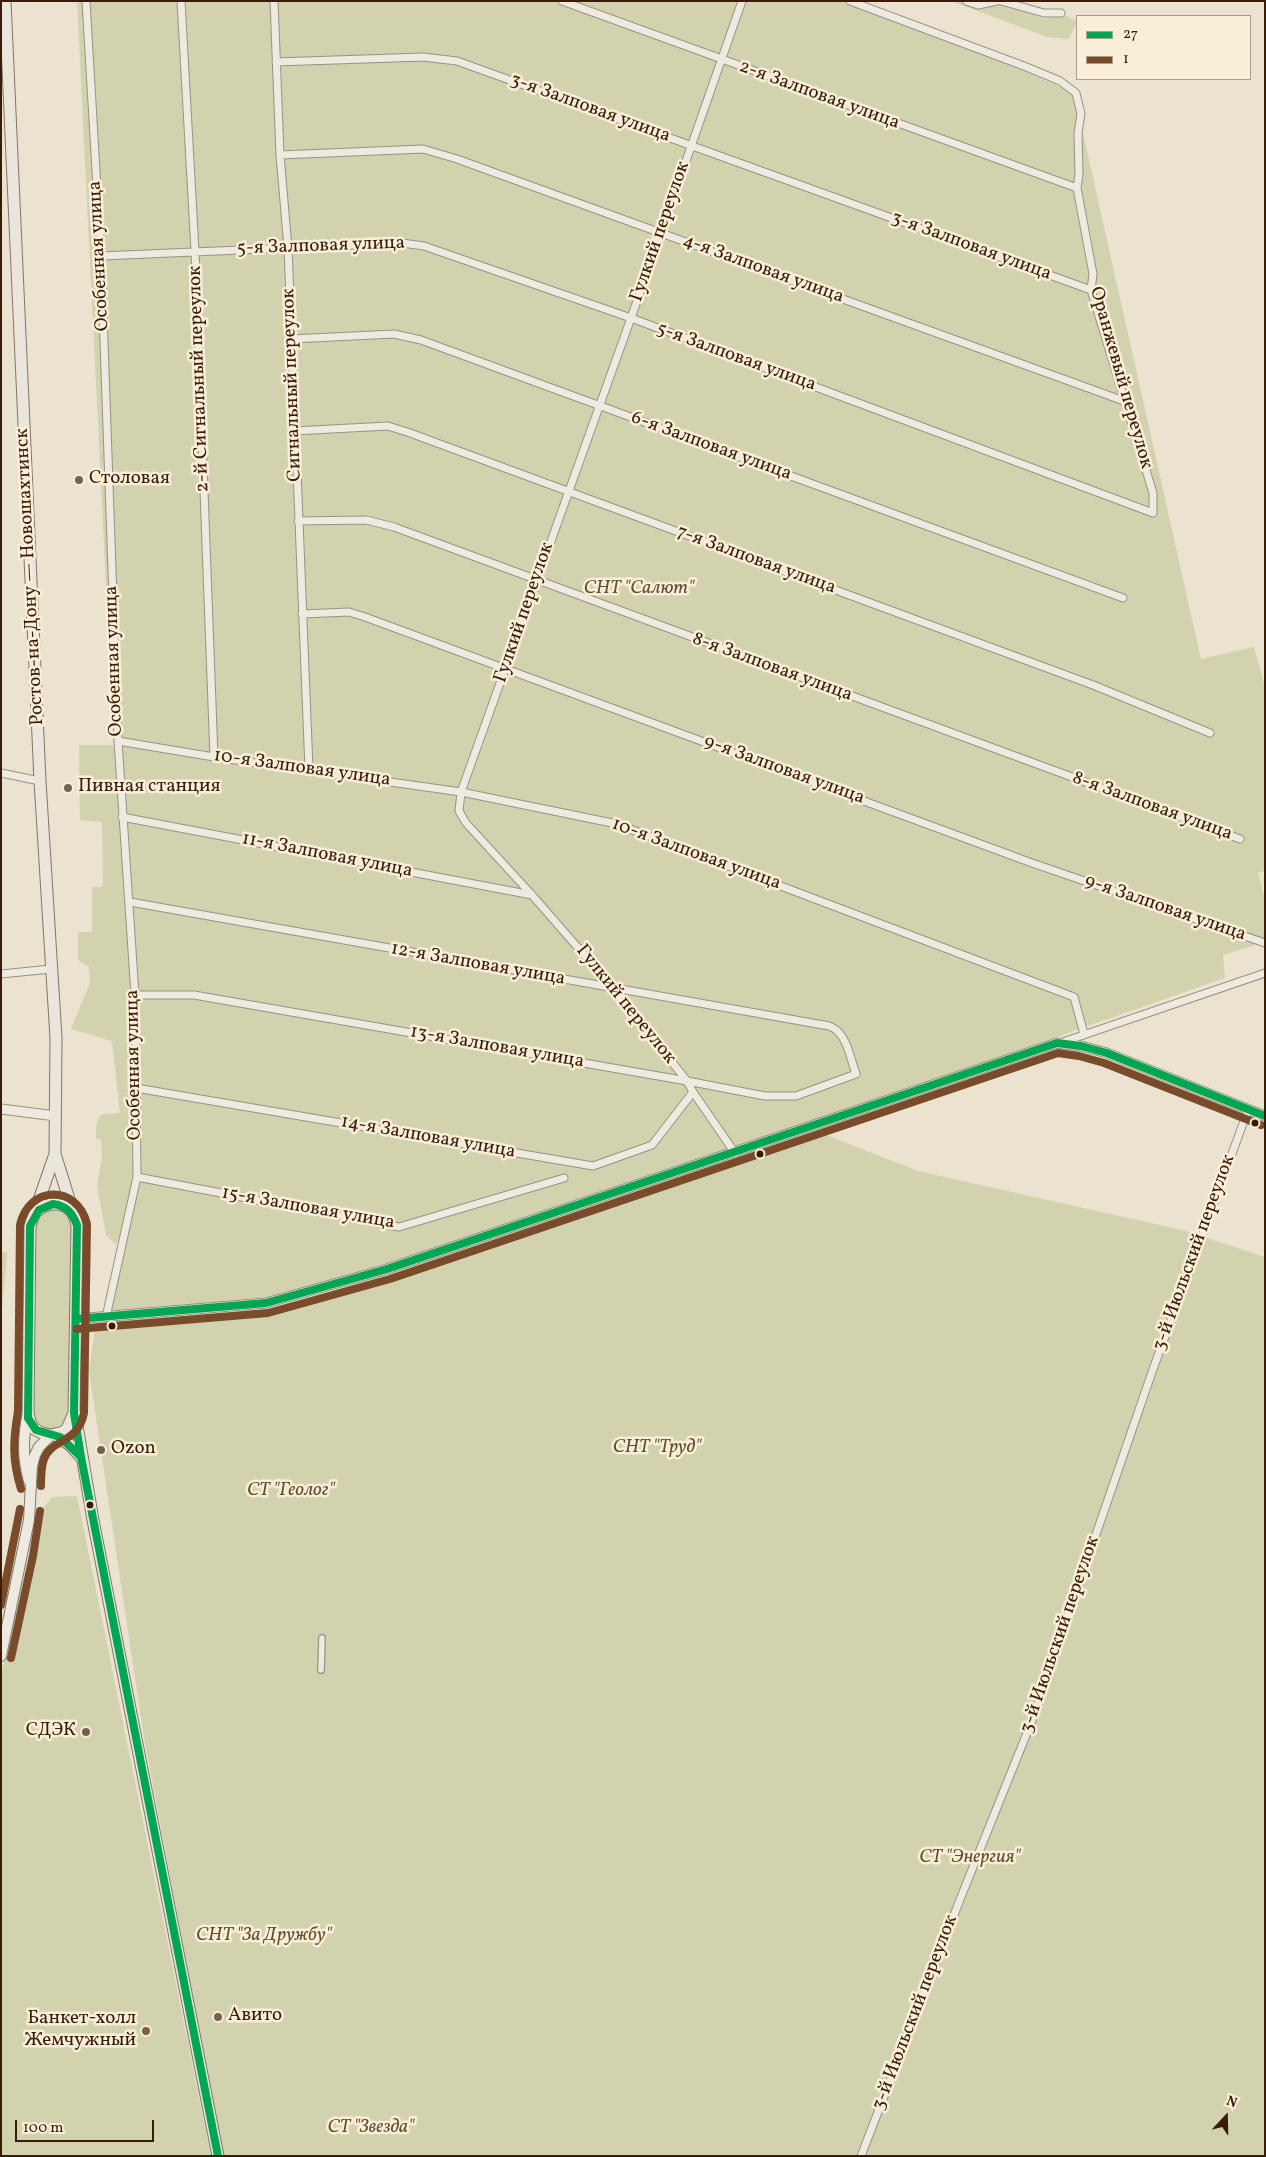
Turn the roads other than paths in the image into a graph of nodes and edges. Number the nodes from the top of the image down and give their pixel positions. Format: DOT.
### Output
graph roads {
  1 [pos="5,1"];
  2 [pos="86,1"];
  3 [pos="181,1"];
  4 [pos="274,1"];
  5 [pos="562,1"];
  6 [pos="742,1"];
  7 [pos="850,1"];
  8 [pos="966,1"];
  9 [pos="999,1"];
  10 [pos="1061,12"];
  11 [pos="4,16"];
  12 [pos="721,60"];
  13 [pos="276,62"];
  14 [pos="691,146"];
  15 [pos="280,155"];
  16 [pos="1077,188"];
  17 [pos="660,233"];
  18 [pos="288,248"];
  19 [pos="195,251"];
  20 [pos="101,256"];
  21 [pos="1092,290"];
  22 [pos="631,318"];
  23 [pos="291,339"];
  24 [pos="1124,401"];
  25 [pos="599,406"];
  26 [pos="294,431"];
  27 [pos="568,492"];
  28 [pos="1154,514"];
  29 [pos="298,521"];
  30 [pos="537,581"];
  31 [pos="1123,598"];
  32 [pos="302,614"];
  33 [pos="506,668"];
  34 [pos="1210,733"];
  35 [pos="118,741"];
  36 [pos="214,758"];
  37 [pos="309,769"];
  38 [pos="1,773"];
  39 [pos="40,781"];
  40 [pos="461,792"];
  41 [pos="122,817"];
  42 [pos="1240,839"];
  43 [pos="532,895"];
  44 [pos="130,902"];
  45 [pos="1265,943"];
  46 [pos="52,969"];
  47 [pos="1265,973"];
  48 [pos="1,974"];
  49 [pos="614,989"];
  50 [pos="135,995"];
  51 [pos="1084,1034"];
  52 [pos="1057,1044"];
  53 [pos="856,1074"];
  54 [pos="687,1081"];
  55 [pos="136,1088"];
  56 [pos="693,1092"];
  57 [pos="1,1108"];
  58 [pos="1248,1110"];
  59 [pos="56,1116"];
  60 [pos="1265,1116"];
  61 [pos="735,1153"];
  62 [pos="55,1154"];
  63 [pos="137,1177"];
  64 [pos="564,1178"];
  65 [pos="36,1212"];
  66 [pos="74,1214"];
  67 [pos="106,1317"];
  68 [pos="76,1319"];
  69 [pos="28,1412"];
  70 [pos="74,1413"];
  71 [pos="53,1435"];
  72 [pos="81,1457"];
  73 [pos="32,1491"];
  74 [pos="322,1638"];
  75 [pos="1,1656"];
  76 [pos="321,1670"];
  77 [pos="218,2156"];
  78 [pos="861,2156"];
  1 -- 11 [label="main road, Ростов-на-Дону — Новошахтинск"];
  2 -- 20 [label="street, Особенная улица"];
  3 -- 19 [label="street, 2-й Сигнальный переулок"];
  4 -- 13 [label="street, Сигнальный переулок"];
  5 -- 12 [label="street, 2-я Залповая улица"];
  6 -- 12 [label="street, Гулкий переулок"];
  7 -- 16 [label="street, Оранжевый переулок"];
  8 -- 9 [label="street"];
  9 -- 10 [label="street"];
  11 -- 39 [label="main road, Ростов-на-Дону — Новошахтинск"];
  12 -- 14 [label="street, Гулкий переулок"];
  12 -- 16 [label="street, 2-я Залповая улица"];
  13 -- 14 [label="street, 3-я Залповая улица"];
  13 -- 15 [label="street, Сигнальный переулок"];
  14 -- 17 [label="street, Гулкий переулок"];
  14 -- 21 [label="street, 3-я Залповая улица"];
  15 -- 17 [label="street, 4-я Залповая улица"];
  15 -- 18 [label="street, Сигнальный переулок"];
  16 -- 21 [label="street, Оранжевый переулок"];
  17 -- 22 [label="street, Гулкий переулок"];
  17 -- 24 [label="street, 4-я Залповая улица"];
  18 -- 19 [label="street, 5-я Залповая улица"];
  18 -- 22 [label="street, 5-я Залповая улица"];
  18 -- 23 [label="street, Сигнальный переулок"];
  19 -- 20 [label="street, 5-я Залповая улица"];
  19 -- 36 [label="street, 2-й Сигнальный переулок"];
  20 -- 35 [label="street, Особенная улица"];
  21 -- 24 [label="street, Оранжевый переулок"];
  22 -- 25 [label="street, Гулкий переулок"];
  22 -- 28 [label="street, 5-я Залповая улица"];
  23 -- 25 [label="street, 6-я Залповая улица"];
  23 -- 26 [label="street, Сигнальный переулок"];
  24 -- 28 [label="street, Оранжевый переулок"];
  25 -- 27 [label="street, Гулкий переулок"];
  25 -- 31 [label="street, 6-я Залповая улица"];
  26 -- 27 [label="street, 7-я Залповая улица"];
  26 -- 29 [label="street, Сигнальный переулок"];
  27 -- 30 [label="street, Гулкий переулок"];
  27 -- 34 [label="street, 7-я Залповая улица"];
  29 -- 30 [label="street, 8-я Залповая улица"];
  29 -- 32 [label="street, Сигнальный переулок"];
  30 -- 33 [label="street, Гулкий переулок"];
  30 -- 42 [label="street, 8-я Залповая улица"];
  32 -- 33 [label="street, 9-я Залповая улица"];
  32 -- 37 [label="street, Сигнальный переулок"];
  33 -- 40 [label="street, Гулкий переулок"];
  33 -- 45 [label="street, 9-я Залповая улица"];
  35 -- 36 [label="street, 10-я Залповая улица"];
  35 -- 41 [label="street, Особенная улица"];
  36 -- 37 [label="street, 10-я Залповая улица"];
  37 -- 40 [label="street, 10-я Залповая улица"];
  38 -- 39 [label="street"];
  39 -- 46 [label="main road, Ростов-на-Дону — Новошахтинск"];
  40 -- 43 [label="street, Гулкий переулок"];
  40 -- 51 [label="street, 10-я Залповая улица"];
  41 -- 43 [label="street, 11-я Залповая улица"];
  41 -- 44 [label="street, Особенная улица"];
  43 -- 49 [label="street, Гулкий переулок"];
  44 -- 49 [label="street, 12-я Залповая улица"];
  44 -- 50 [label="street, Особенная улица"];
  46 -- 48 [label="street"];
  46 -- 59 [label="main road, Ростов-на-Дону — Новошахтинск"];
  47 -- 51 [label="street"];
  49 -- 53 [label="street, 12-я Залповая улица"];
  49 -- 54 [label="street, Гулкий переулок"];
  50 -- 54 [label="street, 13-я Залповая улица"];
  50 -- 55 [label="street, Особенная улица"];
  51 -- 52 [label="street"];
  52 -- 58 [label="street"];
  52 -- 61 [label="street"];
  53 -- 54 [label="street, 13-я Залповая улица"];
  54 -- 56 [label="street, Гулкий переулок"];
  55 -- 56 [label="street, 14-я Залповая улица"];
  55 -- 63 [label="street, Особенная улица"];
  56 -- 61 [label="street, Гулкий переулок"];
  57 -- 59 [label="street"];
  58 -- 60 [label="street"];
  58 -- 78 [label="street, 3-й Июльский переулок"];
  59 -- 62 [label="main road, Ростов-на-Дону — Новошахтинск"];
  61 -- 67 [label="street"];
  62 -- 65 [label="main road"];
  62 -- 66 [label="main road"];
  63 -- 64 [label="street, 15-я Залповая улица"];
  63 -- 67 [label="street, Особенная улица"];
  65 -- 66 [label="main road"];
  65 -- 69 [label="main road"];
  66 -- 68 [label="main road"];
  67 -- 68 [label="street"];
  68 -- 70 [label="main road"];
  69 -- 71 [label="main road"];
  69 -- 73 [label="main road"];
  70 -- 71 [label="main road"];
  70 -- 72 [label="main road"];
  71 -- 72 [label="main road"];
  71 -- 73 [label="main road"];
  72 -- 77 [label="main road"];
  73 -- 75 [label="main road"];
  74 -- 76 [label="street"];
}
